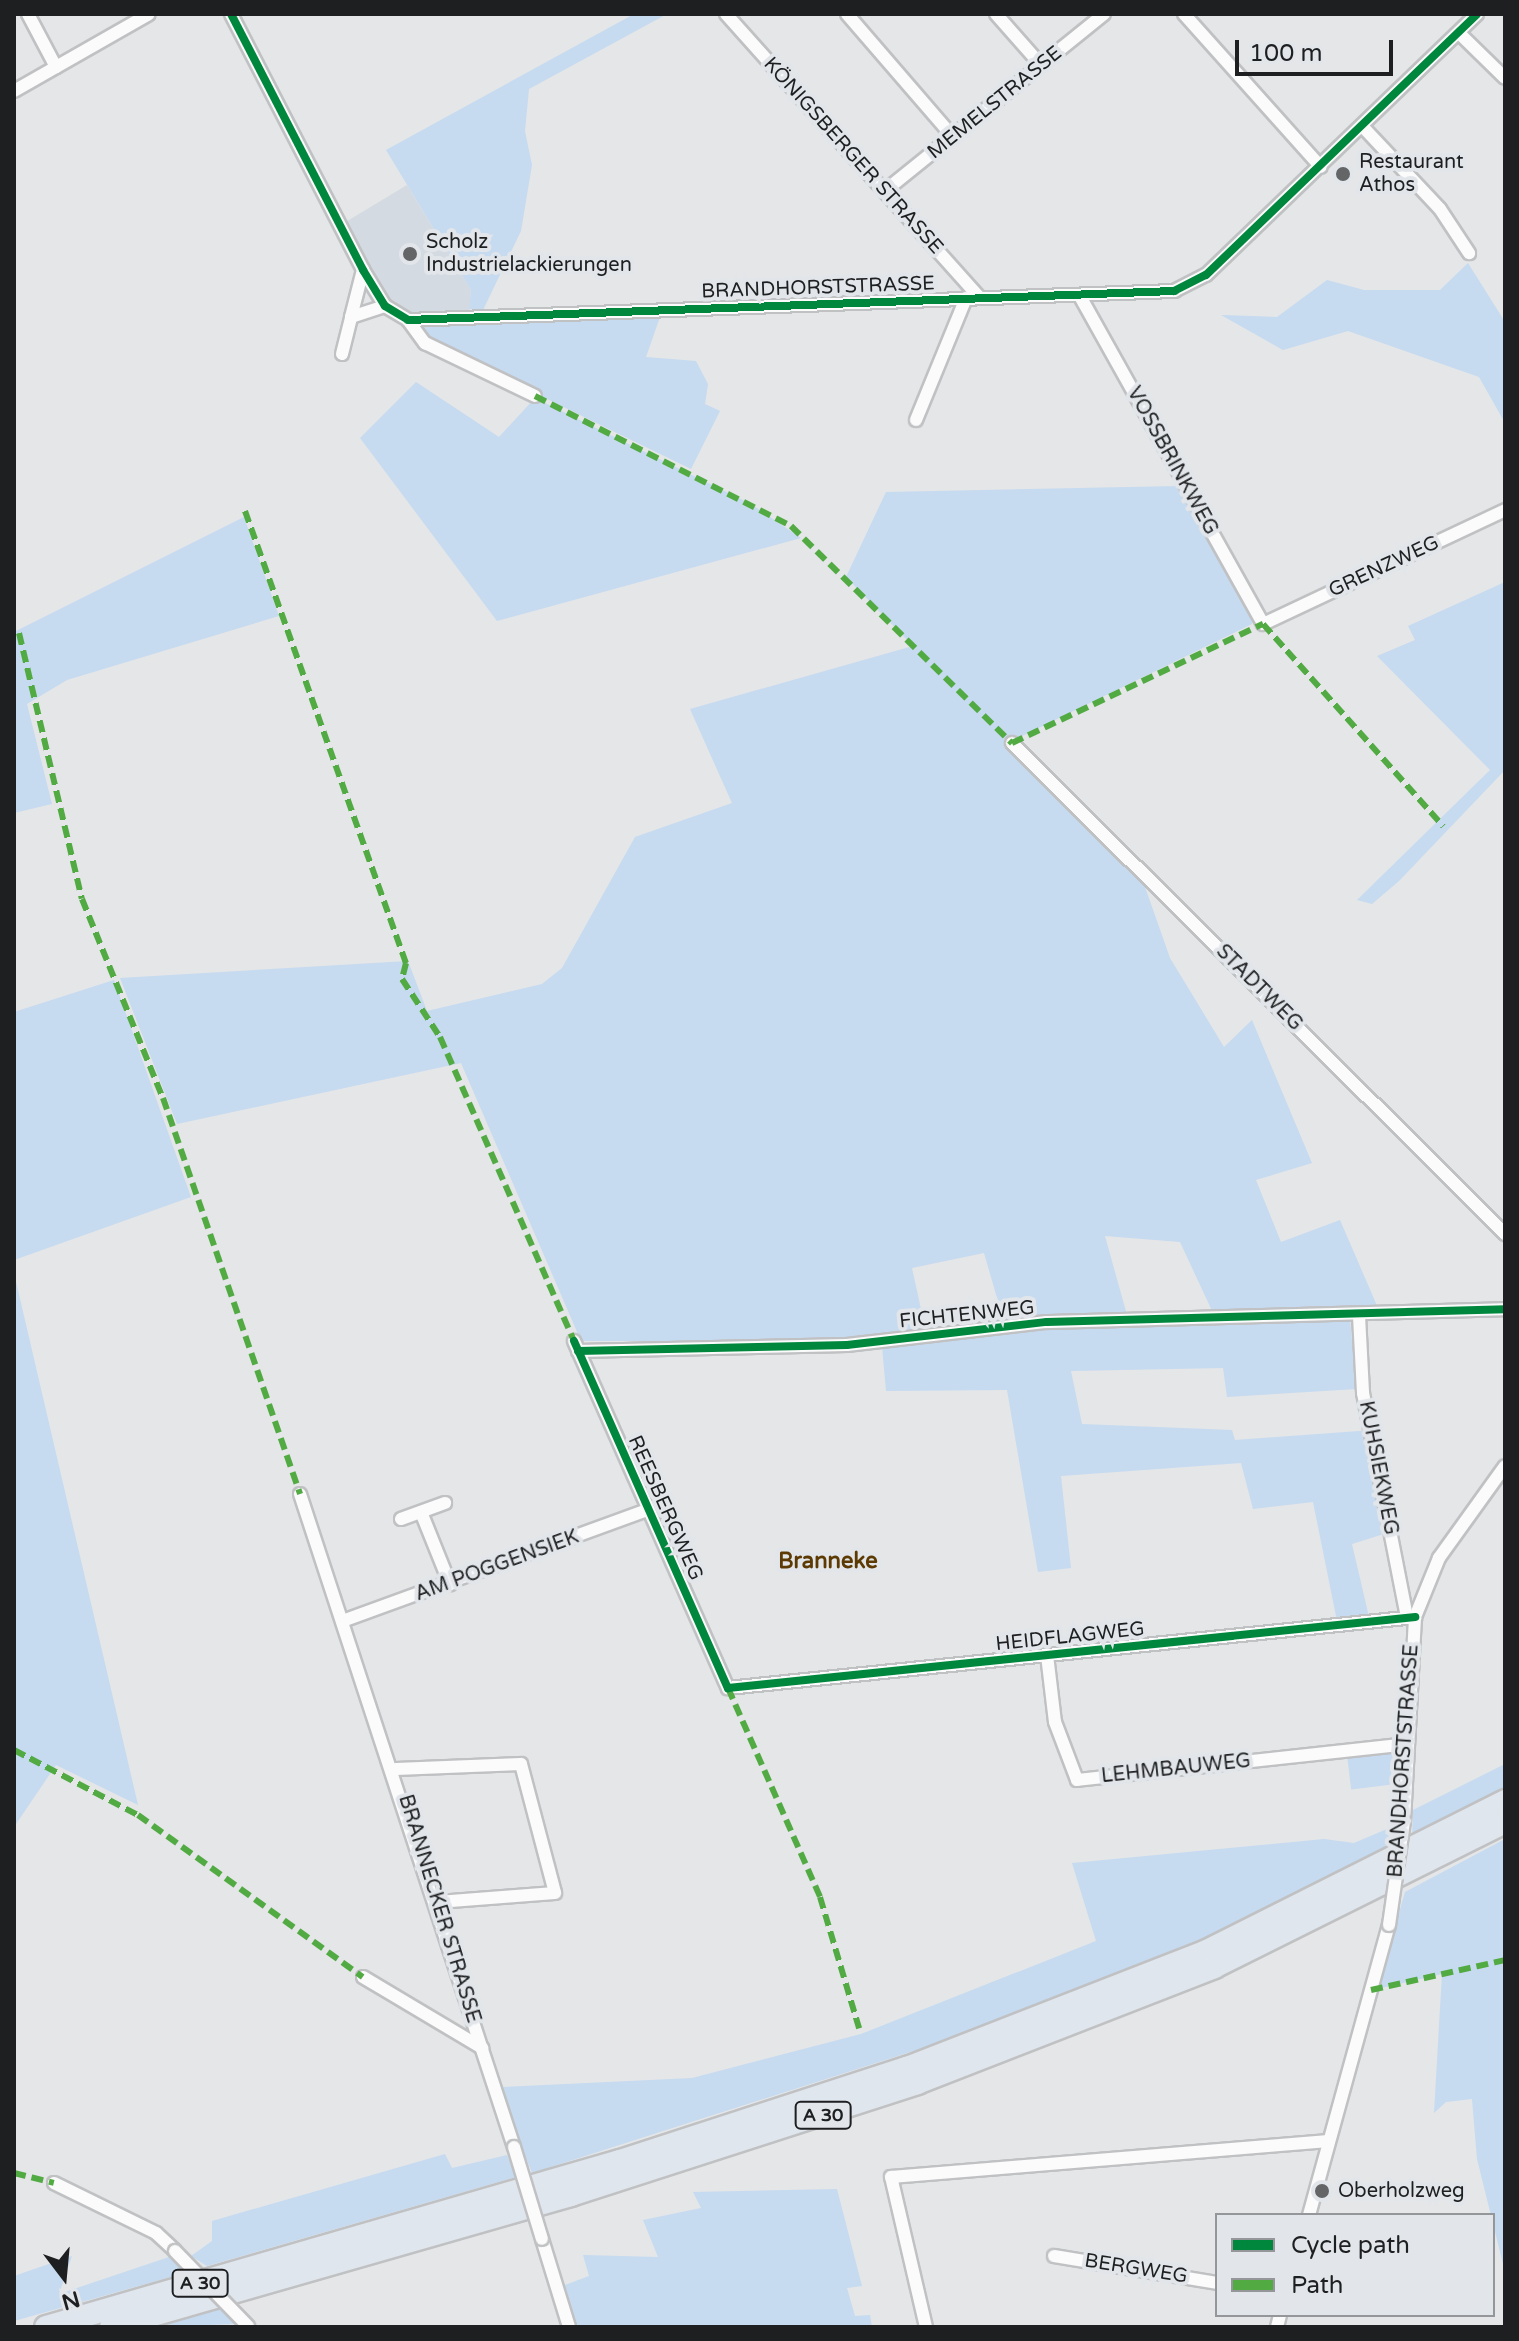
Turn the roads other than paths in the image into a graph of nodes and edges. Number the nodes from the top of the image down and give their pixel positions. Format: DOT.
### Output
graph roads {
  1 [pos="28,14"];
  2 [pos="149,14"];
  3 [pos="231,14"];
  4 [pos="726,14"];
  5 [pos="847,14"];
  6 [pos="996,14"];
  7 [pos="1104,14"];
  8 [pos="1184,14"];
  9 [pos="1477,14"];
  10 [pos="1459,33"];
  11 [pos="1041,65"];
  12 [pos="56,67"];
  13 [pos="1505,78"];
  14 [pos="14,91"];
  15 [pos="1363,127"];
  16 [pos="953,137"];
  17 [pos="1321,167"];
  18 [pos="886,190"];
  19 [pos="1469,253"];
  20 [pos="363,270"];
  21 [pos="966,298"];
  22 [pos="980,298"];
  23 [pos="1081,298"];
  24 [pos="385,306"];
  25 [pos="351,317"];
  26 [pos="408,320"];
  27 [pos="342,354"];
  28 [pos="535,396"];
  29 [pos="916,420"];
  30 [pos="1505,510"];
  31 [pos="1263,624"];
  32 [pos="1012,743"];
  33 [pos="1505,1234"];
  34 [pos="1505,1309"];
  35 [pos="1359,1316"];
  36 [pos="576,1346"];
  37 [pos="1505,1466"];
  38 [pos="300,1494"];
  39 [pos="445,1503"];
  40 [pos="647,1510"];
  41 [pos="421,1512"];
  42 [pos="401,1519"];
  43 [pos="450,1584"];
  44 [pos="1411,1618"];
  45 [pos="345,1620"];
  46 [pos="1047,1655"];
  47 [pos="728,1688"];
  48 [pos="1407,1744"];
  49 [pos="396,1769"];
  50 [pos="1505,1801"];
  51 [pos="1505,1822"];
  52 [pos="437,1902"];
  53 [pos="363,1977"];
  54 [pos="482,2048"];
  55 [pos="1329,2141"];
  56 [pos="54,2183"];
  57 [pos="1310,2213"];
  58 [pos="1054,2256"];
  59 [pos="1215,2283"];
  60 [pos="46,2327"];
  61 [pos="111,2327"];
  62 [pos="248,2327"];
  63 [pos="569,2327"];
  64 [pos="926,2327"];
  1 -- 12 [label="street"];
  2 -- 12 [label="street"];
  3 -- 20 [label="street"];
  4 -- 18 [label="street, KÖNIGSBERGER STRASSE"];
  5 -- 16 [label="street"];
  6 -- 11 [label="street"];
  7 -- 11 [label="street, MEMELSTRASSE"];
  8 -- 17 [label="street"];
  9 -- 10 [label="street, BRANDHORSTSTRASSE"];
  10 -- 13 [label="street"];
  10 -- 15 [label="street, BRANDHORSTSTRASSE"];
  11 -- 16 [label="street, MEMELSTRASSE"];
  12 -- 14 [label="street"];
  15 -- 17 [label="street, BRANDHORSTSTRASSE"];
  15 -- 19 [label="street"];
  16 -- 18 [label="street, MEMELSTRASSE"];
  17 -- 23 [label="street, BRANDHORSTSTRASSE"];
  18 -- 22 [label="street, KÖNIGSBERGER STRASSE"];
  20 -- 24 [label="street"];
  20 -- 25 [label="street"];
  21 -- 22 [label="street, BRANDHORSTSTRASSE"];
  21 -- 26 [label="street, BRANDHORSTSTRASSE"];
  21 -- 29 [label="street"];
  22 -- 23 [label="street, BRANDHORSTSTRASSE"];
  23 -- 31 [label="street, VOSSBRINKWEG"];
  24 -- 25 [label="street"];
  24 -- 26 [label="street"];
  25 -- 27 [label="street"];
  26 -- 28 [label="street"];
  30 -- 31 [label="street, GRENZWEG"];
  32 -- 33 [label="street, STADTWEG"];
  34 -- 35 [label="street, FICHTENWEG"];
  35 -- 36 [label="street, FICHTENWEG"];
  35 -- 44 [label="street, KUHSIEKWEG"];
  36 -- 40 [label="street, REESBERGWEG"];
  37 -- 44 [label="street, BRANDHORSTSTRASSE"];
  38 -- 45 [label="street, BRANNECKER STRASSE"];
  39 -- 41 [label="street"];
  40 -- 43 [label="street, AM POGGENSIEK"];
  40 -- 47 [label="street, REESBERGWEG"];
  41 -- 42 [label="street"];
  41 -- 43 [label="street"];
  43 -- 45 [label="street, AM POGGENSIEK"];
  44 -- 46 [label="street, HEIDFLAGWEG"];
  44 -- 48 [label="street, BRANDHORSTSTRASSE"];
  45 -- 49 [label="street, BRANNECKER STRASSE"];
  46 -- 47 [label="street, HEIDFLAGWEG"];
  46 -- 48 [label="street, LEHMBAUWEG"];
  48 -- 55 [label="street, BRANDHORSTSTRASSE, bridge"];
  49 -- 52 [label="street, BRANNECKER STRASSE"];
  49 -- 52 [label="street"];
  50 -- 60 [label="highway, A 30"];
  51 -- 61 [label="highway, A 30"];
  52 -- 54 [label="street, BRANNECKER STRASSE"];
  53 -- 54 [label="street"];
  54 -- 63 [label="street, BRANNECKER STRASSE, bridge"];
  55 -- 57 [label="street, BRANDHORSTSTRASSE"];
  55 -- 64 [label="street"];
  56 -- 62 [label="street, bridge"];
  58 -- 59 [label="street, BERGWEG"];
}
